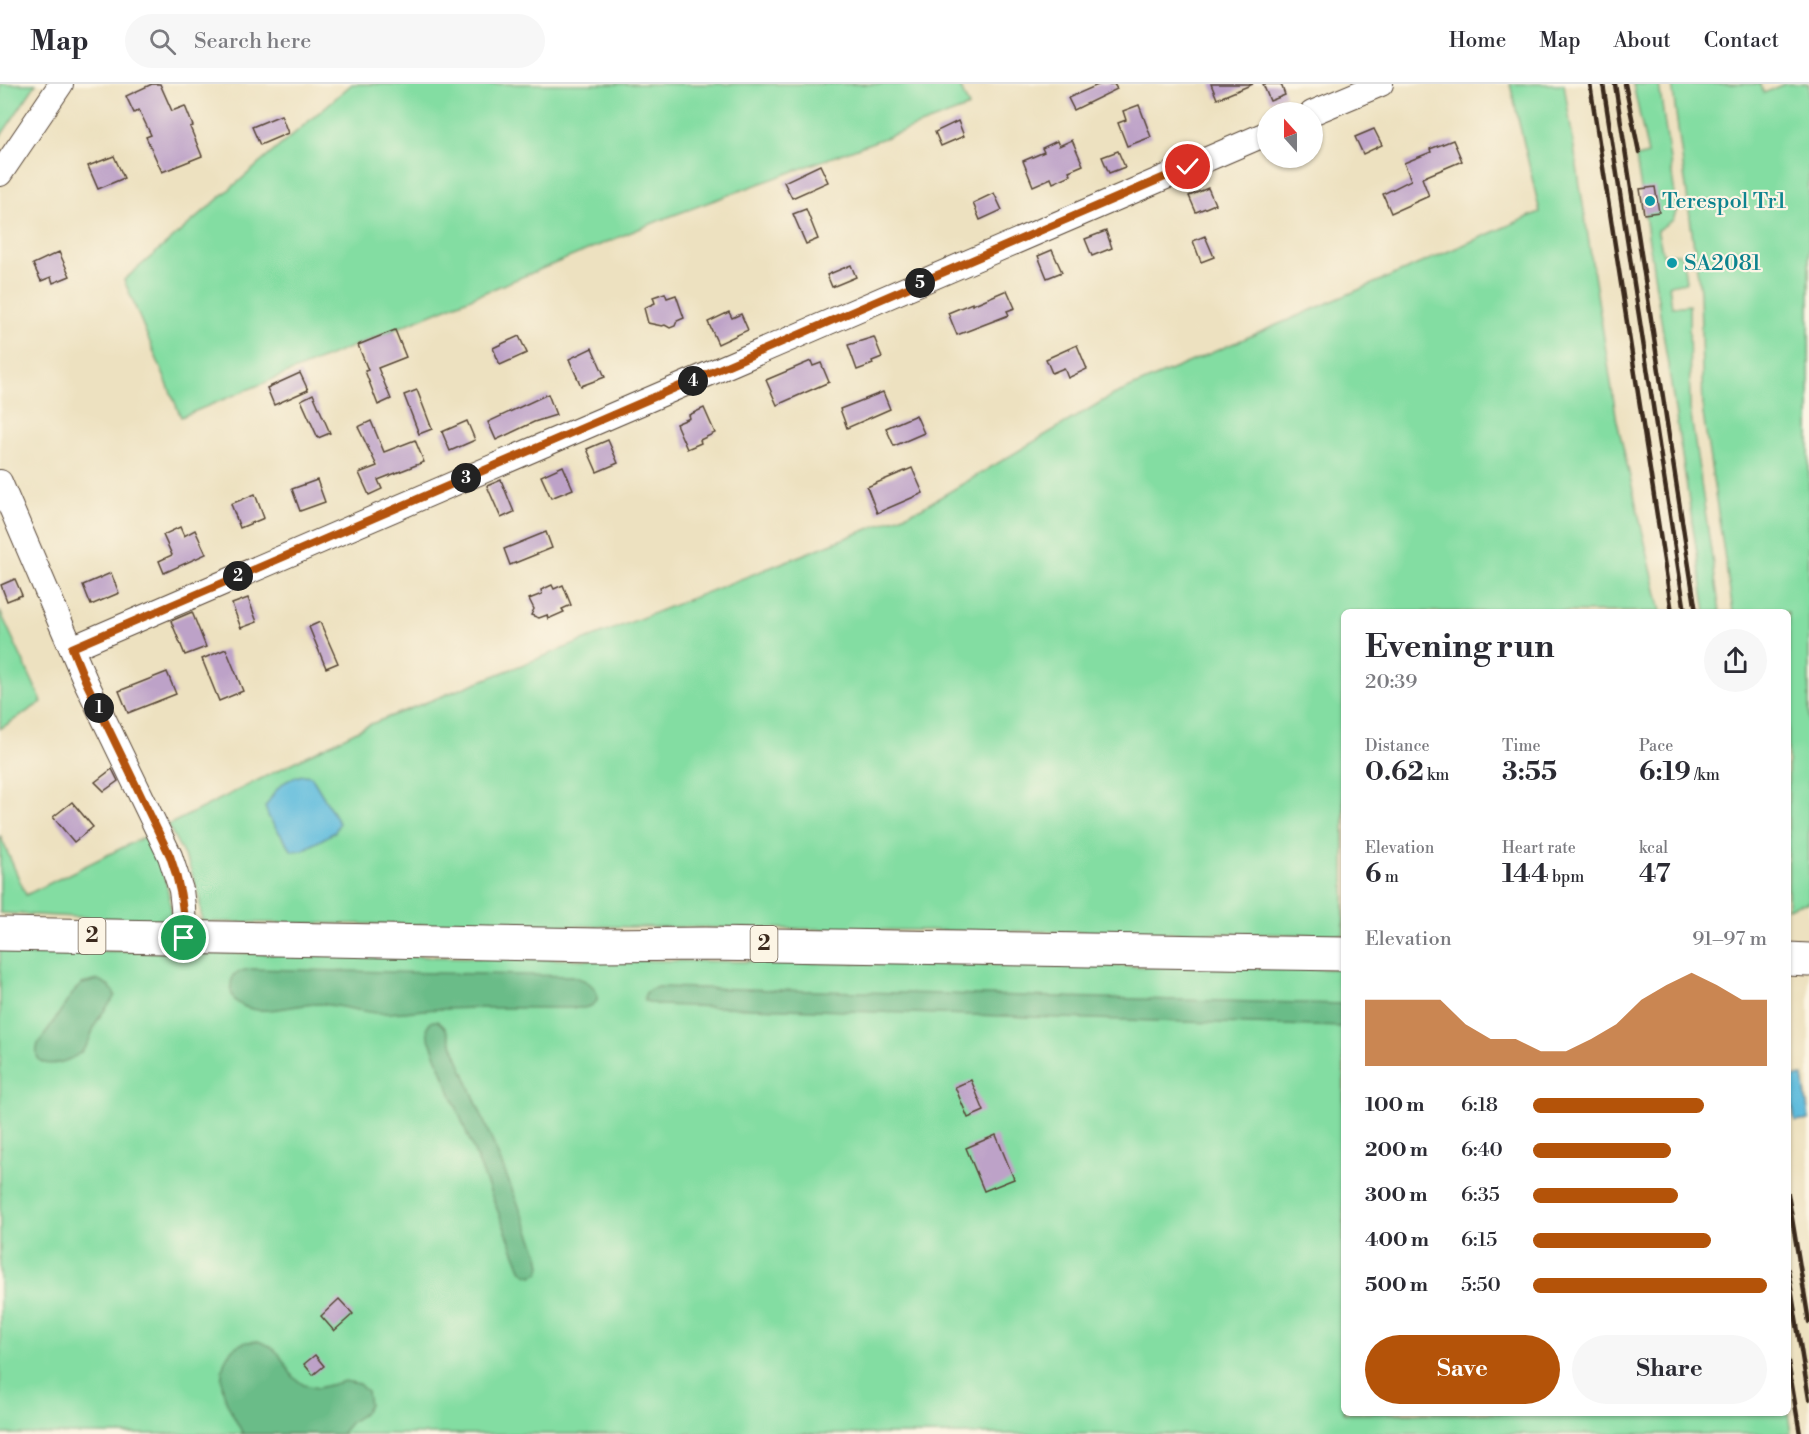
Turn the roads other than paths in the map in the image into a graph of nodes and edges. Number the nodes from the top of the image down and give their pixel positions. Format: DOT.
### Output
graph roads {
  1 [pos="61,84"];
  2 [pos="1381,84"];
  3 [pos="1323,108"];
  4 [pos="1257,138"];
  5 [pos="0,174"];
  6 [pos="0,482"];
  7 [pos="72,648"];
  8 [pos="0,934"];
  9 [pos="184,938"];
  10 [pos="1341,954"];
  1 -- 5 [label="street"];
  2 -- 3 [label="street"];
  4 -- 7 [label="street"];
  6 -- 7 [label="street"];
  7 -- 9 [label="street"];
  8 -- 9 [label="highway, 2"];
  9 -- 10 [label="highway, 2"];
}
